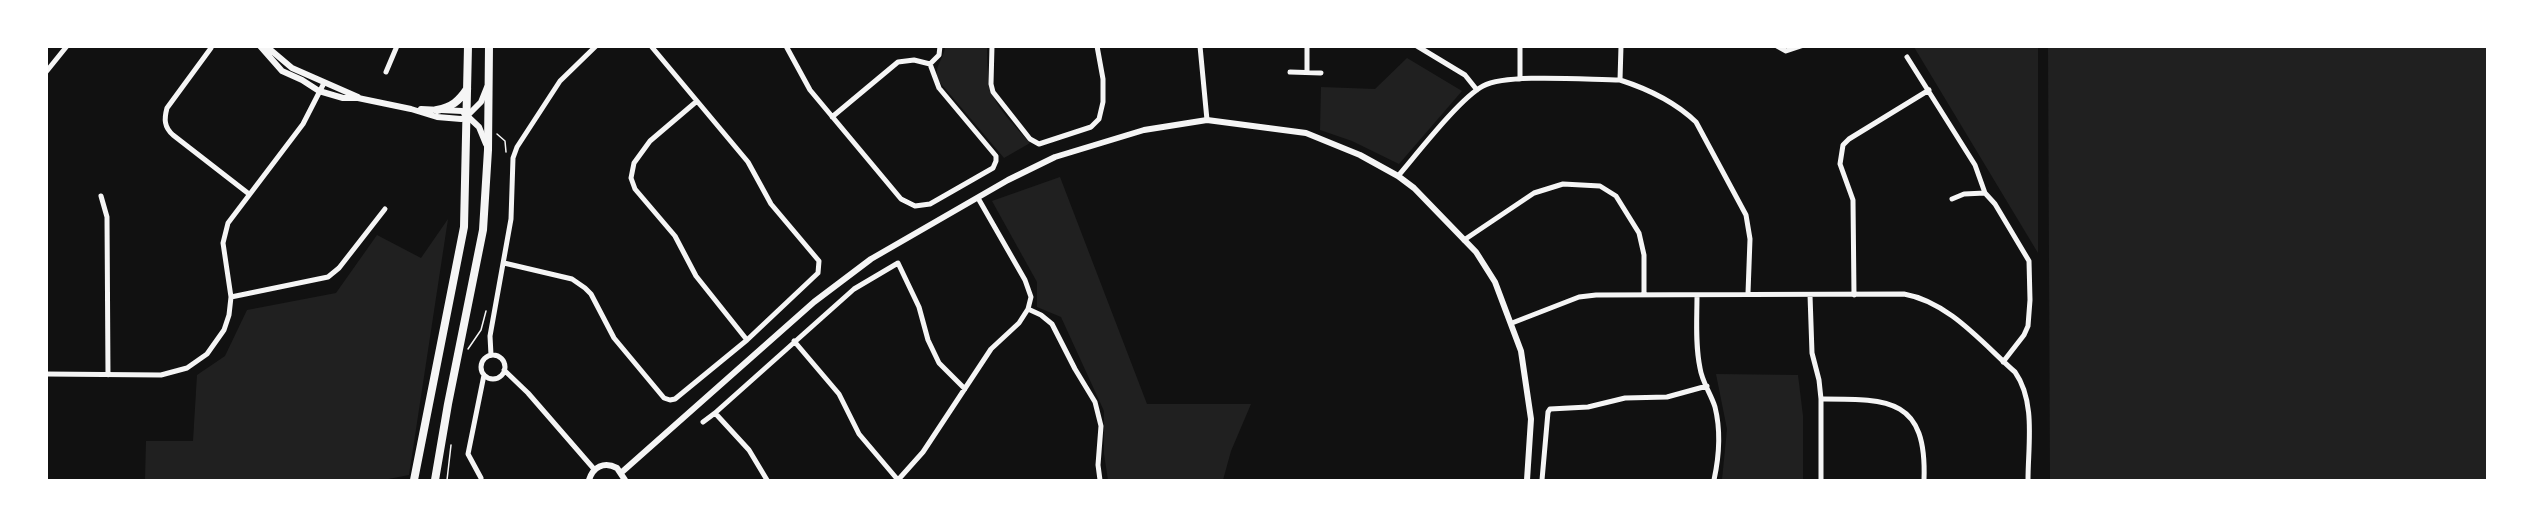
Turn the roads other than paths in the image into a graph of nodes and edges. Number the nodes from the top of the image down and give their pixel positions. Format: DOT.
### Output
graph roads {
  1 [pos="67,46"];
  2 [pos="260,46"];
  3 [pos="267,46"];
  4 [pos="397,46"];
  5 [pos="468,46"];
  6 [pos="489,46"];
  7 [pos="596,46"];
  8 [pos="651,46"];
  9 [pos="786,46"];
  10 [pos="940,46"];
  11 [pos="992,46"];
  12 [pos="1097,46"];
  13 [pos="1200,46"];
  14 [pos="1307,46"];
  15 [pos="1417,46"];
  16 [pos="1520,46"];
  17 [pos="1621,46"];
  18 [pos="1777,46"];
  19 [pos="1801,46"];
  20 [pos="211,48"];
  21 [pos="1907,57"];
  22 [pos="930,64"];
  23 [pos="46,72"];
  24 [pos="386,72"];
  25 [pos="1290,72"];
  26 [pos="1307,72"];
  27 [pos="1321,73"];
  28 [pos="1520,79"];
  29 [pos="1620,80"];
  30 [pos="489,81"];
  31 [pos="324,83"];
  32 [pos="467,89"];
  33 [pos="1477,90"];
  34 [pos="1929,90"];
  35 [pos="319,91"];
  36 [pos="358,98"];
  37 [pos="697,101"];
  38 [pos="411,109"];
  39 [pos="437,110"];
  40 [pos="467,115"];
  41 [pos="832,117"];
  42 [pos="1207,120"];
  43 [pos="488,150"];
  44 [pos="1398,176"];
  45 [pos="1985,193"];
  46 [pos="249,194"];
  47 [pos="101,196"];
  48 [pos="978,198"];
  49 [pos="1952,199"];
  50 [pos="385,209"];
  51 [pos="1464,240"];
  52 [pos="504,263"];
  53 [pos="1748,293"];
  54 [pos="1644,295"];
  55 [pos="1697,295"];
  56 [pos="1810,295"];
  57 [pos="1854,295"];
  58 [pos="231,297"];
  59 [pos="1028,309"];
  60 [pos="1512,323"];
  61 [pos="747,340"];
  62 [pos="794,341"];
  63 [pos="491,355"];
  64 [pos="2003,362"];
  65 [pos="504,370"];
  66 [pos="46,374"];
  67 [pos="108,375"];
  68 [pos="484,375"];
  69 [pos="1707,386"];
  70 [pos="965,390"];
  71 [pos="1821,399"];
  72 [pos="715,413"];
  73 [pos="703,422"];
  74 [pos="594,469"];
  75 [pos="622,472"];
  76 [pos="481,478"];
  77 [pos="414,480"];
  78 [pos="437,480"];
  79 [pos="589,480"];
  80 [pos="625,480"];
  81 [pos="767,480"];
  82 [pos="898,480"];
  83 [pos="1100,480"];
  84 [pos="1527,480"];
  85 [pos="1542,480"];
  86 [pos="1714,480"];
  87 [pos="1821,480"];
  88 [pos="1924,480"];
  89 [pos="2028,480"];
  1 -- 23 [label="street"];
  2 -- 35 [label="street"];
  3 -- 31 [label="street"];
  4 -- 24 [label="street"];
  5 -- 32 [label="highway"];
  6 -- 30 [label="highway"];
  7 -- 52 [label="street"];
  8 -- 37 [label="street"];
  9 -- 41 [label="street"];
  10 -- 22 [label="street"];
  11 -- 12 [label="street"];
  13 -- 42 [label="street"];
  14 -- 26 [label="street"];
  15 -- 33 [label="street"];
  16 -- 28 [label="street"];
  17 -- 29 [label="street"];
  18 -- 19 [label="street"];
  20 -- 46 [label="street"];
  21 -- 34 [label="street"];
  22 -- 41 [label="street"];
  22 -- 41 [label="street"];
  25 -- 26 [label="street"];
  26 -- 27 [label="street"];
  28 -- 29 [label="street"];
  28 -- 33 [label="street"];
  29 -- 53 [label="street"];
  30 -- 40 [label="street"];
  30 -- 43 [label="highway"];
  31 -- 35 [label="street"];
  31 -- 36 [label="street"];
  32 -- 39 [label="highway"];
  32 -- 40 [label="highway"];
  33 -- 44 [label="street"];
  34 -- 45 [label="street"];
  34 -- 57 [label="street"];
  35 -- 36 [label="street"];
  35 -- 46 [label="street"];
  36 -- 38 [label="street"];
  37 -- 61 [label="street"];
  37 -- 61 [label="street"];
  38 -- 39 [label="street"];
  38 -- 40 [label="street"];
  39 -- 40 [label="street"];
  40 -- 43 [label="street"];
  40 -- 77 [label="highway"];
  42 -- 44 [label="street"];
  42 -- 48 [label="street"];
  43 -- 78 [label="highway"];
  44 -- 51 [label="street"];
  45 -- 49 [label="street"];
  45 -- 64 [label="street"];
  46 -- 58 [label="street"];
  47 -- 67 [label="street"];
  48 -- 59 [label="street"];
  48 -- 75 [label="street"];
  50 -- 58 [label="street"];
  51 -- 54 [label="street"];
  51 -- 60 [label="street"];
  52 -- 61 [label="street"];
  52 -- 63 [label="street"];
  53 -- 55 [label="street"];
  53 -- 56 [label="street"];
  54 -- 55 [label="street"];
  54 -- 60 [label="street"];
  55 -- 69 [label="street"];
  56 -- 57 [label="street"];
  56 -- 71 [label="street"];
  57 -- 64 [label="street"];
  58 -- 67 [label="street"];
  59 -- 70 [label="street"];
  59 -- 83 [label="street"];
  60 -- 84 [label="street"];
  62 -- 70 [label="street"];
  62 -- 72 [label="street"];
  62 -- 82 [label="street"];
  63 -- 65 [label="street"];
  63 -- 68 [label="street"];
  64 -- 89 [label="street"];
  65 -- 68 [label="street"];
  65 -- 74 [label="street"];
  66 -- 67 [label="street"];
  68 -- 76 [label="street"];
  69 -- 85 [label="street"];
  69 -- 86 [label="street"];
  70 -- 82 [label="street"];
  71 -- 87 [label="street"];
  71 -- 88 [label="street"];
  72 -- 73 [label="street"];
  72 -- 81 [label="street"];
  74 -- 75 [label="street"];
  74 -- 79 [label="street"];
  75 -- 80 [label="street"];
}
